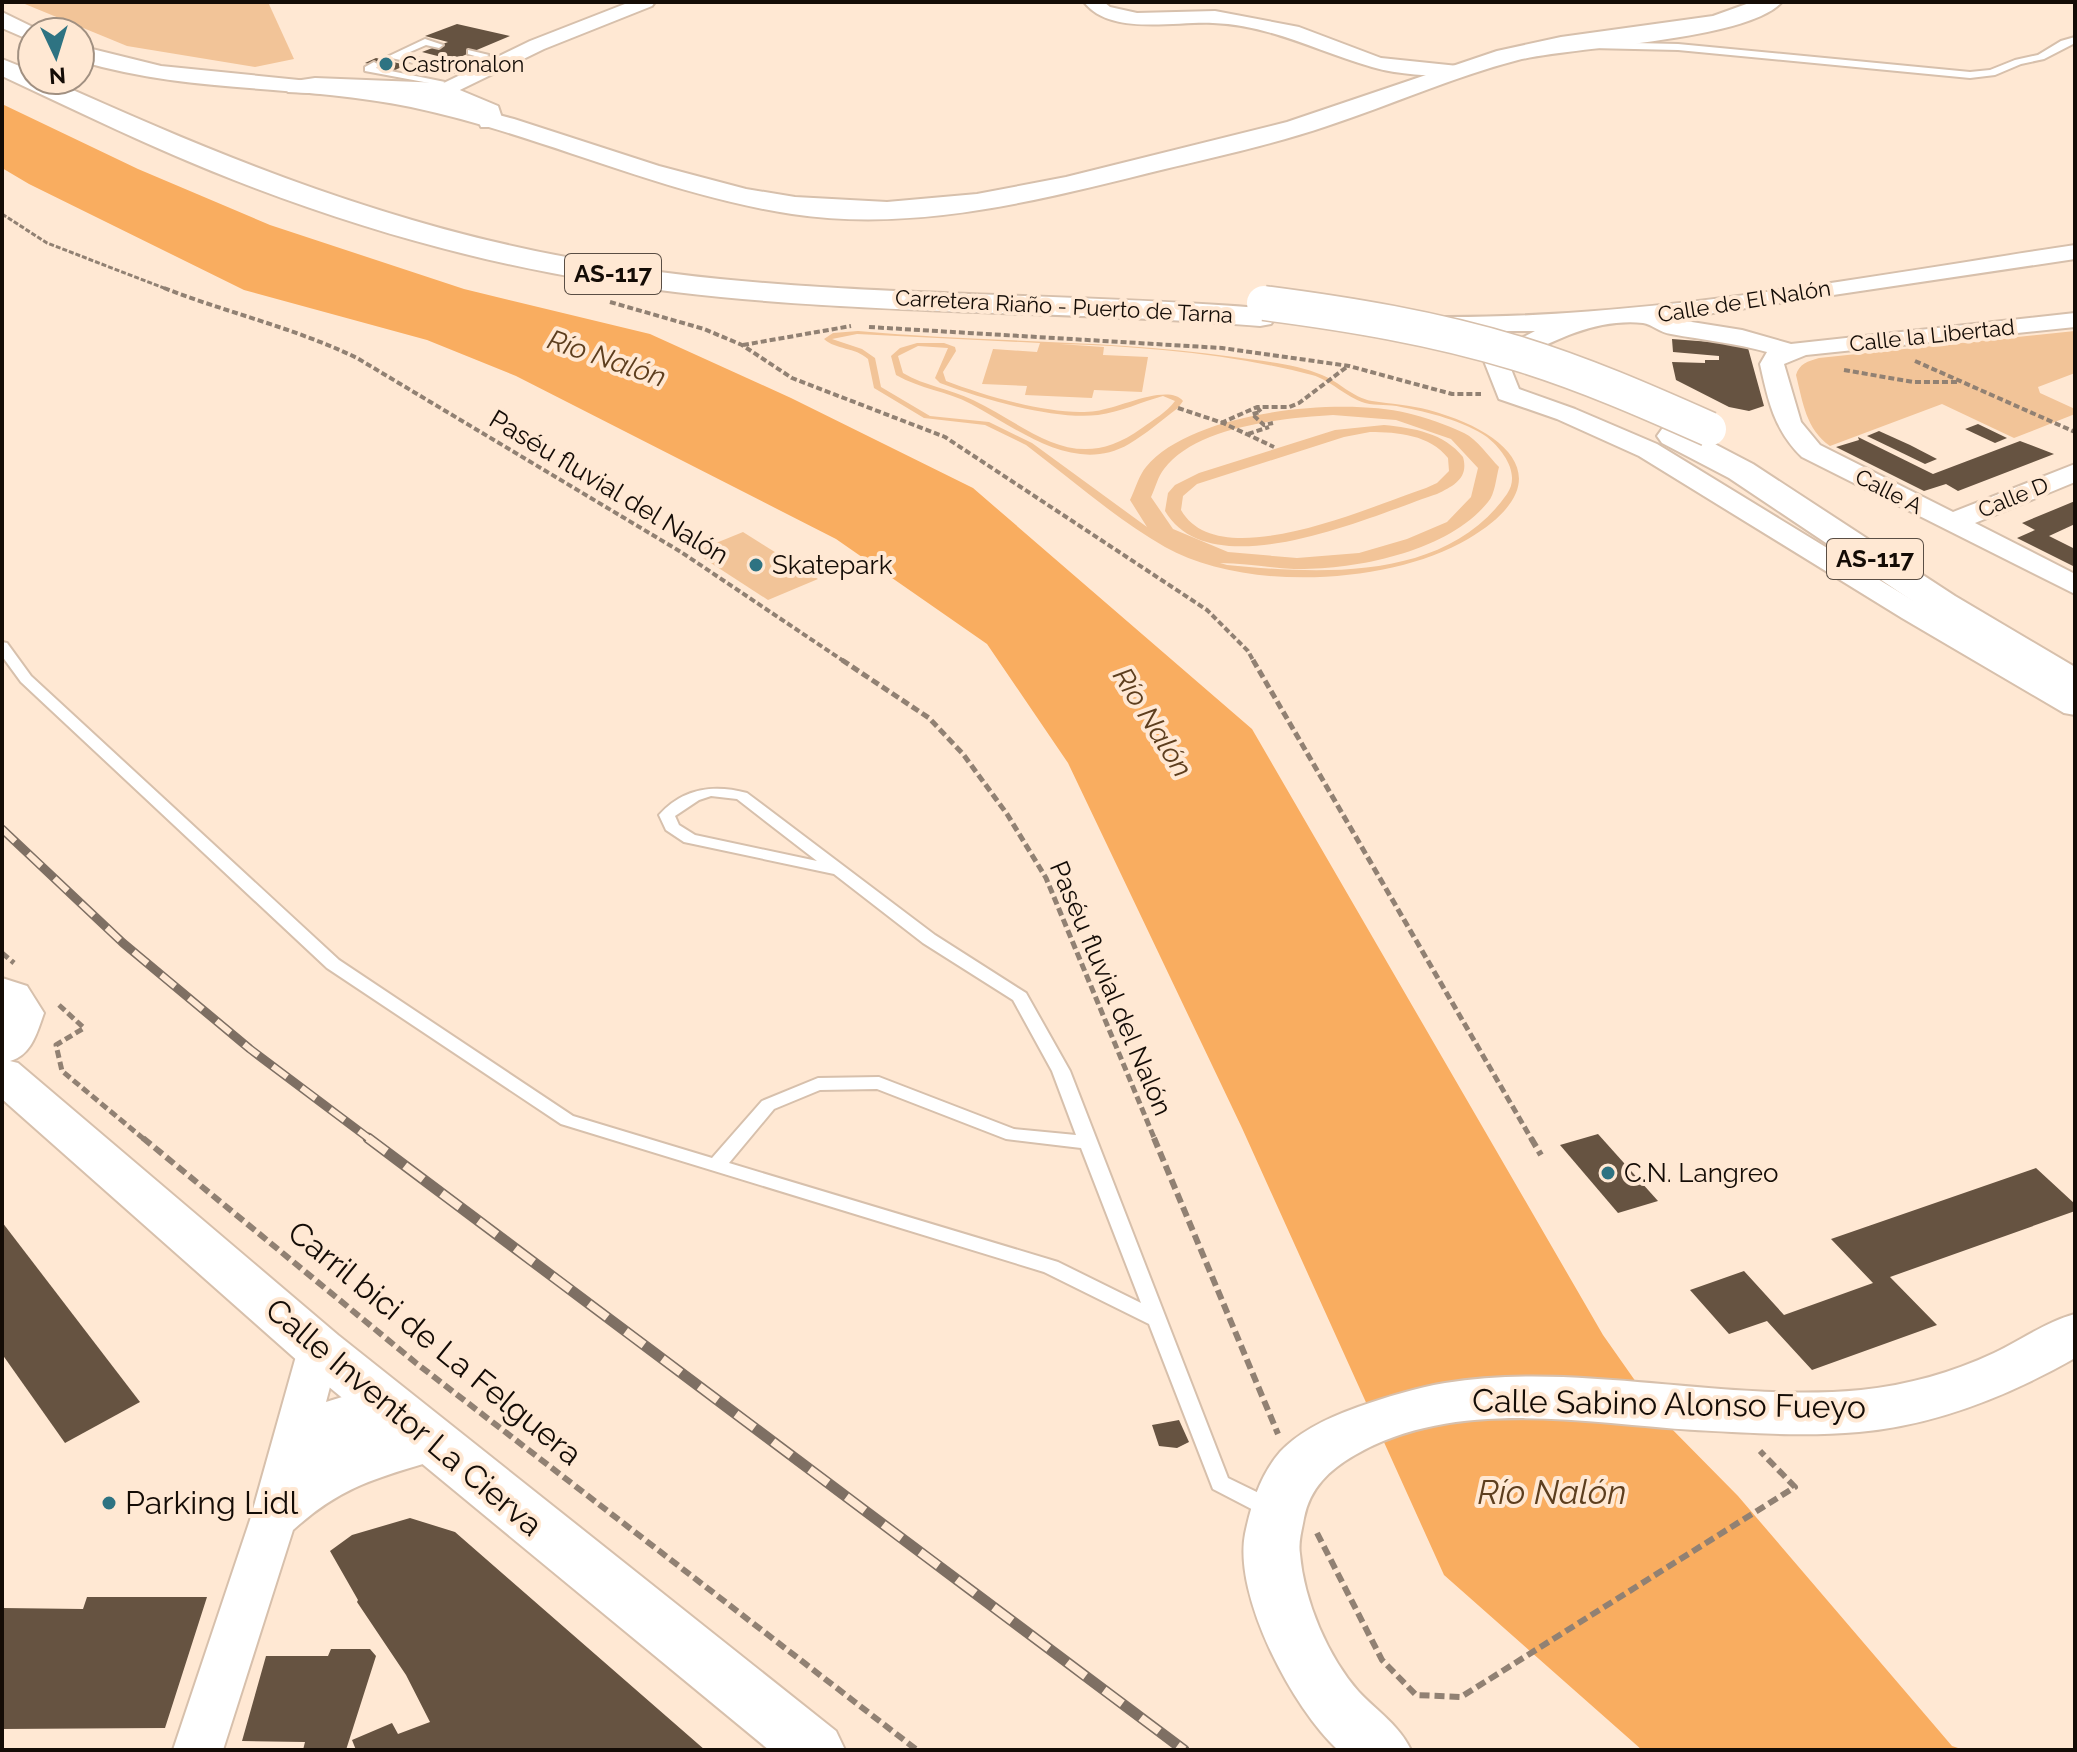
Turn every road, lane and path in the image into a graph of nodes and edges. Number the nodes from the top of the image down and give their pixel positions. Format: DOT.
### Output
graph roads {
  1 [pos="646,2"];
  2 [pos="1093,2"];
  3 [pos="1770,2"];
  4 [pos="2075,40"];
  5 [pos="1586,41"];
  6 [pos="439,45"];
  7 [pos="471,52"];
  8 [pos="96,57"];
  9 [pos="374,65"];
  10 [pos="2,67"];
  11 [pos="1458,72"];
  12 [pos="439,86"];
  13 [pos="96,89"];
  14 [pos="2,214"];
  15 [pos="2063,252"];
  16 [pos="607,301"];
  17 [pos="1262,310"];
  18 [pos="1651,315"];
  19 [pos="2075,320"];
  20 [pos="1595,321"];
  21 [pos="1434,324"];
  22 [pos="1875,340"];
  23 [pos="742,345"];
  24 [pos="1790,351"];
  25 [pos="1349,366"];
  26 [pos="1963,382"];
  27 [pos="1508,394"];
  28 [pos="1257,407"];
  29 [pos="1178,408"];
  30 [pos="1221,423"];
  31 [pos="2075,432"];
  32 [pos="1692,433"];
  33 [pos="1247,435"];
  34 [pos="1274,447"];
  35 [pos="2075,472"];
  36 [pos="1951,523"];
  37 [pos="2075,585"];
  38 [pos="2,646"];
  39 [pos="2075,652"];
  40 [pos="2075,684"];
  41 [pos="2075,706"];
  42 [pos="838,870"];
  43 [pos="2,953"];
  44 [pos="12,981"];
  45 [pos="53,1000"];
  46 [pos="2,1048"];
  47 [pos="2,1074"];
  48 [pos="1089,1142"];
  49 [pos="1541,1155"];
  50 [pos="716,1165"];
  51 [pos="1158,1320"];
  52 [pos="2075,1333"];
  53 [pos="319,1349"];
  54 [pos="1706,1410"];
  55 [pos="408,1421"];
  56 [pos="1293,1466"];
  57 [pos="290,1468"];
  58 [pos="198,1750"];
  59 [pos="814,1750"];
  60 [pos="917,1750"];
  61 [pos="1380,1750"];
  1 -- 12 [label="street"];
  2 -- 11 [label="street"];
  3 -- 5 [label="main road"];
  4 -- 5 [label="lane"];
  5 -- 11 [label="main road"];
  6 -- 12 [label="lane"];
  7 -- 12 [label="lane"];
  8 -- 12 [label="main road"];
  9 -- 12 [label="lane"];
  10 -- 17 [label="main road, Carretera Riaño - Puerto de Tarna / AS-117"];
  11 -- 12 [label="main road"];
  13 -- 17 [label="main road, Carretera Riaño - Puerto de Tarna / AS-117"];
  14 -- 56 [label="path, Paséu fluvial del Nalón"];
  15 -- 18 [label="street, Calle de El Nalón"];
  16 -- 23 [label="path"];
  17 -- 32 [label="main road, Carretera Riaño - Puerto de Tarna / AS-117"];
  18 -- 20 [label="street, Calle de El Nalón"];
  18 -- 24 [label="street"];
  19 -- 22 [label="street, Calle la Libertad"];
  20 -- 21 [label="street, Calle de El Nalón"];
  20 -- 27 [label="street"];
  22 -- 24 [label="street, Calle la Libertad"];
  22 -- 26 [label="path"];
  23 -- 25 [label="path"];
  23 -- 49 [label="path"];
  24 -- 26 [label="path"];
  24 -- 36 [label="street, Calle A"];
  25 -- 27 [label="path"];
  25 -- 28 [label="path"];
  26 -- 31 [label="path"];
  27 -- 41 [label="street"];
  28 -- 30 [label="path"];
  28 -- 33 [label="path"];
  29 -- 30 [label="path"];
  30 -- 33 [label="path"];
  32 -- 39 [label="main road, Carretera Riaño - Puerto de Tarna / AS-117"];
  32 -- 40 [label="main road, Carretera Riaño - Puerto de Tarna / AS-117"];
  33 -- 34 [label="path"];
  35 -- 36 [label="street, Calle D"];
  36 -- 37 [label="street, Calle A"];
  38 -- 50 [label="lane"];
  42 -- 42 [label="lane"];
  42 -- 48 [label="lane"];
  43 -- 44 [label="path"];
  44 -- 46 [label="street"];
  45 -- 60 [label="path, Carril bici de La Felguera"];
  47 -- 53 [label="street, Calle Inventor La Cierva"];
  48 -- 50 [label="lane"];
  48 -- 51 [label="lane"];
  50 -- 51 [label="lane"];
  51 -- 56 [label="lane"];
  52 -- 54 [label="street, Calle Sabino Alonso Fueyo"];
  53 -- 55 [label="street, Calle Inventor La Cierva"];
  53 -- 57 [label="street"];
  54 -- 56 [label="street, Calle Sabino Alonso Fueyo"];
  54 -- 56 [label="path, Paséu fluvial del Nalón"];
  55 -- 57 [label="street"];
  55 -- 57 [label="street"];
  55 -- 59 [label="street, Calle Inventor La Cierva"];
  56 -- 61 [label="street"];
  57 -- 58 [label="street"];
}
